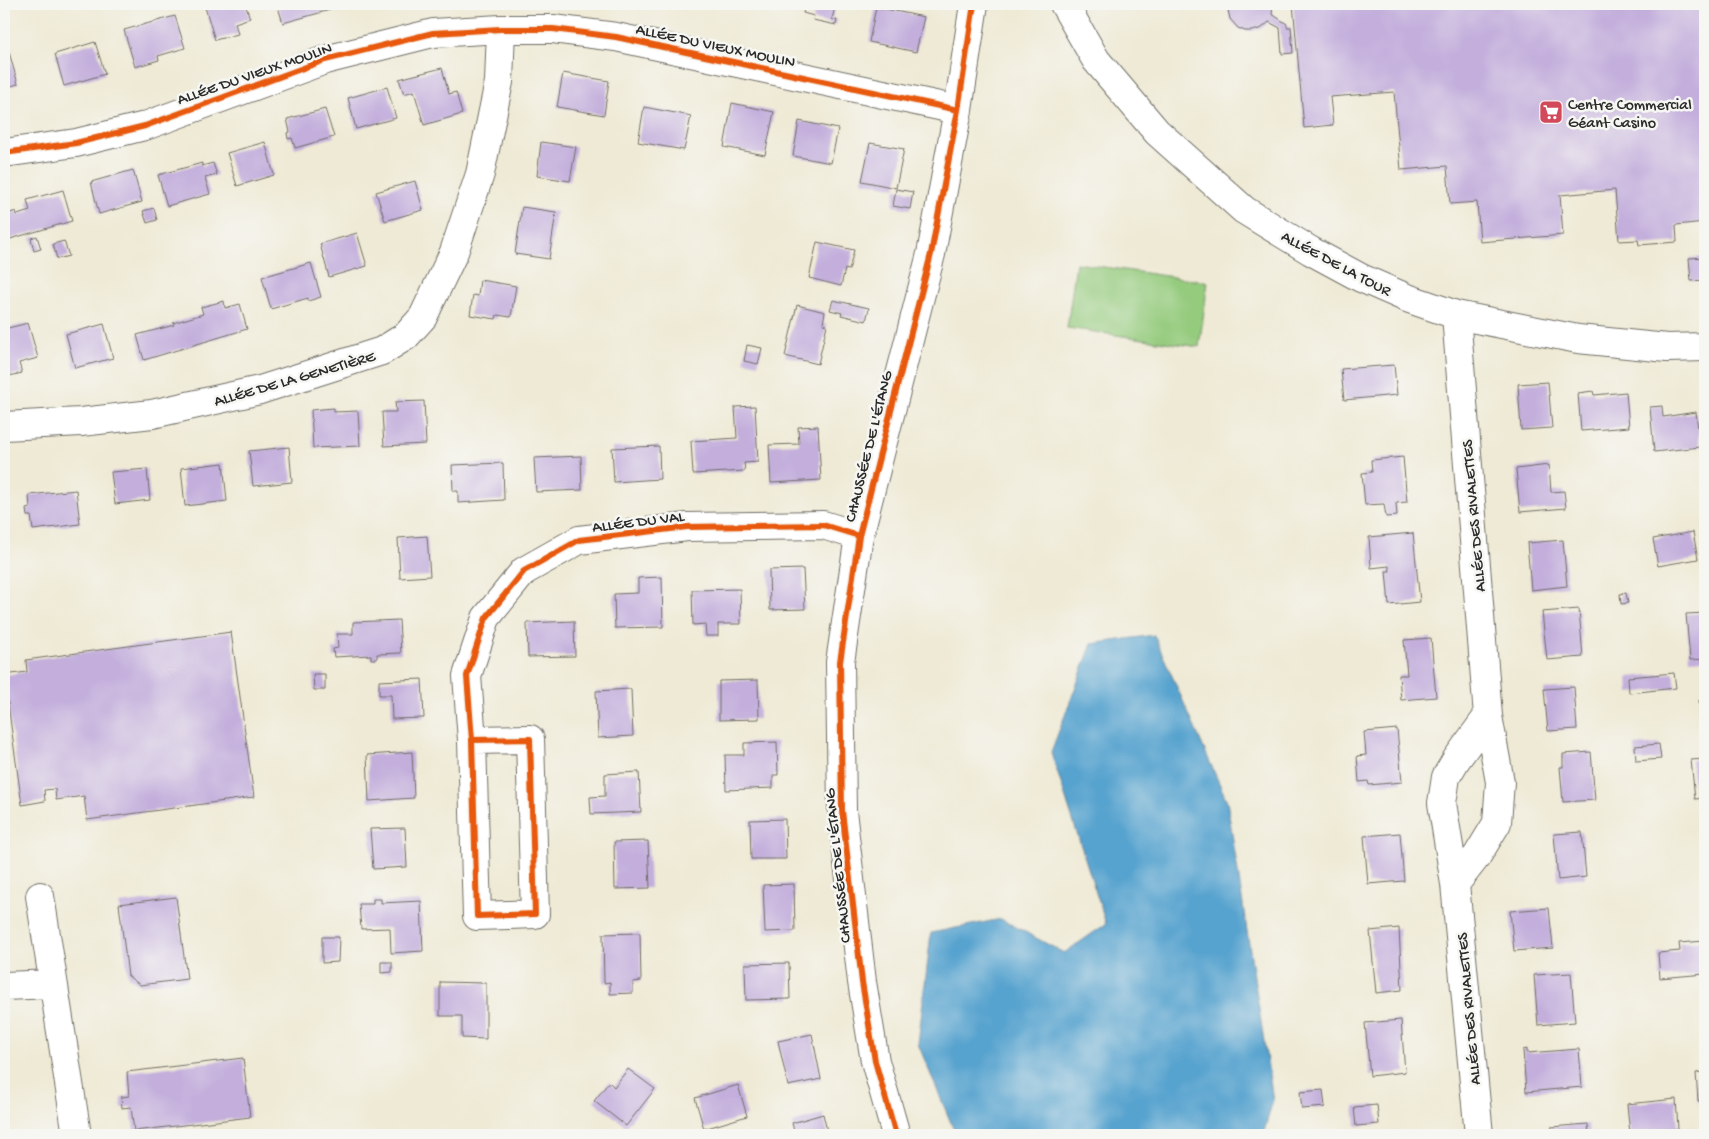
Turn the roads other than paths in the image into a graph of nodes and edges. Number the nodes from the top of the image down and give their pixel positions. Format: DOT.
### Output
graph roads {
  1 [pos="974,4"];
  2 [pos="1064,4"];
  3 [pos="501,29"];
  4 [pos="958,110"];
  5 [pos="4,153"];
  6 [pos="1456,315"];
  7 [pos="1705,346"];
  8 [pos="4,426"];
  9 [pos="858,536"];
  10 [pos="1488,716"];
  11 [pos="472,740"];
  12 [pos="1455,884"];
  13 [pos="40,896"];
  14 [pos="53,984"];
  15 [pos="4,986"];
  16 [pos="77,1135"];
  17 [pos="896,1135"];
  18 [pos="1479,1135"];
  1 -- 4 [label="street, CHAUSSÉE DE L'ÉTANG"];
  2 -- 6 [label="street, ALLÉE DE LA TOUR"];
  3 -- 4 [label="street, ALLÉE DU VIEUX MOULIN"];
  3 -- 5 [label="street, ALLÉE DU VIEUX MOULIN"];
  3 -- 8 [label="street, ALLÉE DE LA GENETIÈRE"];
  4 -- 9 [label="street, CHAUSSÉE DE L'ÉTANG"];
  6 -- 7 [label="street, ALLÉE DE LA TOUR"];
  6 -- 10 [label="street, ALLÉE DES RIVALETTES"];
  9 -- 11 [label="street, ALLÉE DU VAL"];
  9 -- 17 [label="street, CHAUSSÉE DE L'ÉTANG"];
  10 -- 12 [label="street, ALLÉE DES RIVALETTES"];
  10 -- 12 [label="street, ALLÉE DES RIVALETTES"];
  11 -- 11 [label="street, ALLÉE DU VAL"];
  12 -- 18 [label="street, ALLÉE DES RIVALETTES"];
  13 -- 14 [label="street"];
  14 -- 15 [label="street"];
  14 -- 16 [label="street"];
}
